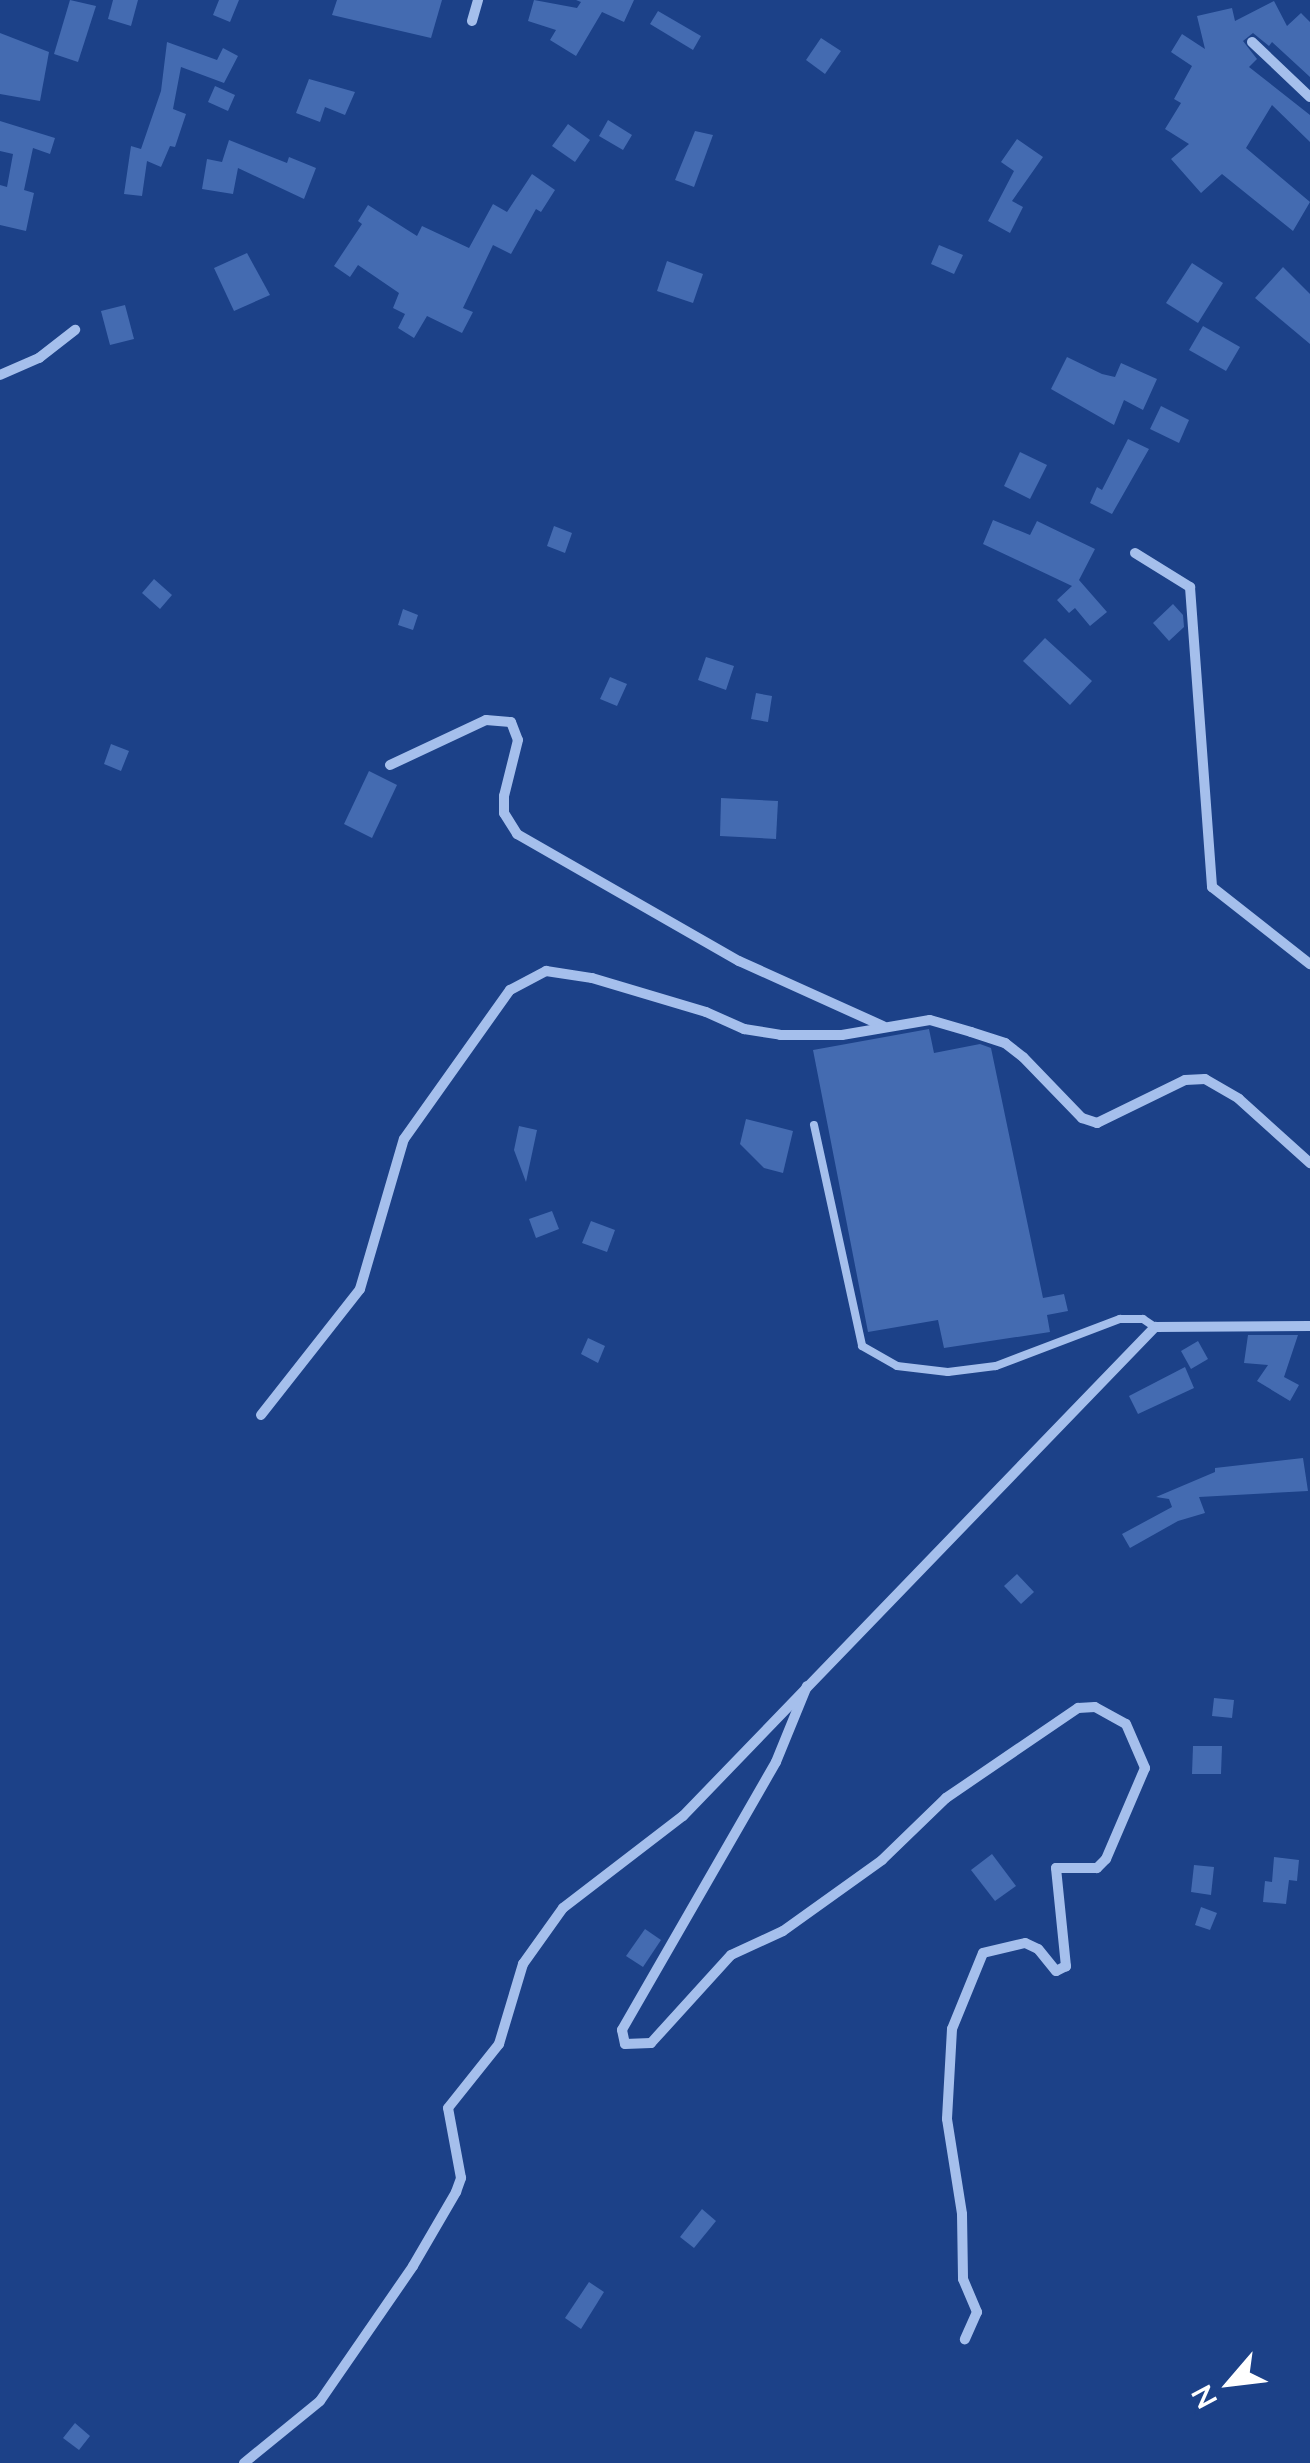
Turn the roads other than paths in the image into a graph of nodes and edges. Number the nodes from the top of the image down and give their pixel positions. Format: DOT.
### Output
graph roads {
  1 [pos="478,0"];
  2 [pos="472,20"];
  3 [pos="1252,42"];
  4 [pos="1310,97"];
  5 [pos="75,330"];
  6 [pos="0,375"];
  7 [pos="1135,554"];
  8 [pos="390,765"];
  9 [pos="1310,964"];
  10 [pos="884,1026"];
  11 [pos="814,1125"];
  12 [pos="1310,1163"];
  13 [pos="1310,1326"];
  14 [pos="1155,1327"];
  15 [pos="261,1414"];
  16 [pos="807,1686"];
  17 [pos="965,2339"];
  18 [pos="244,2463"];
  1 -- 2 [label="street"];
  3 -- 4 [label="street"];
  5 -- 6 [label="street"];
  7 -- 9 [label="street"];
  8 -- 10 [label="street"];
  10 -- 12 [label="street"];
  10 -- 15 [label="street"];
  11 -- 14 [label="lane"];
  13 -- 14 [label="street"];
  14 -- 16 [label="street"];
  16 -- 17 [label="street"];
  16 -- 18 [label="street"];
}
